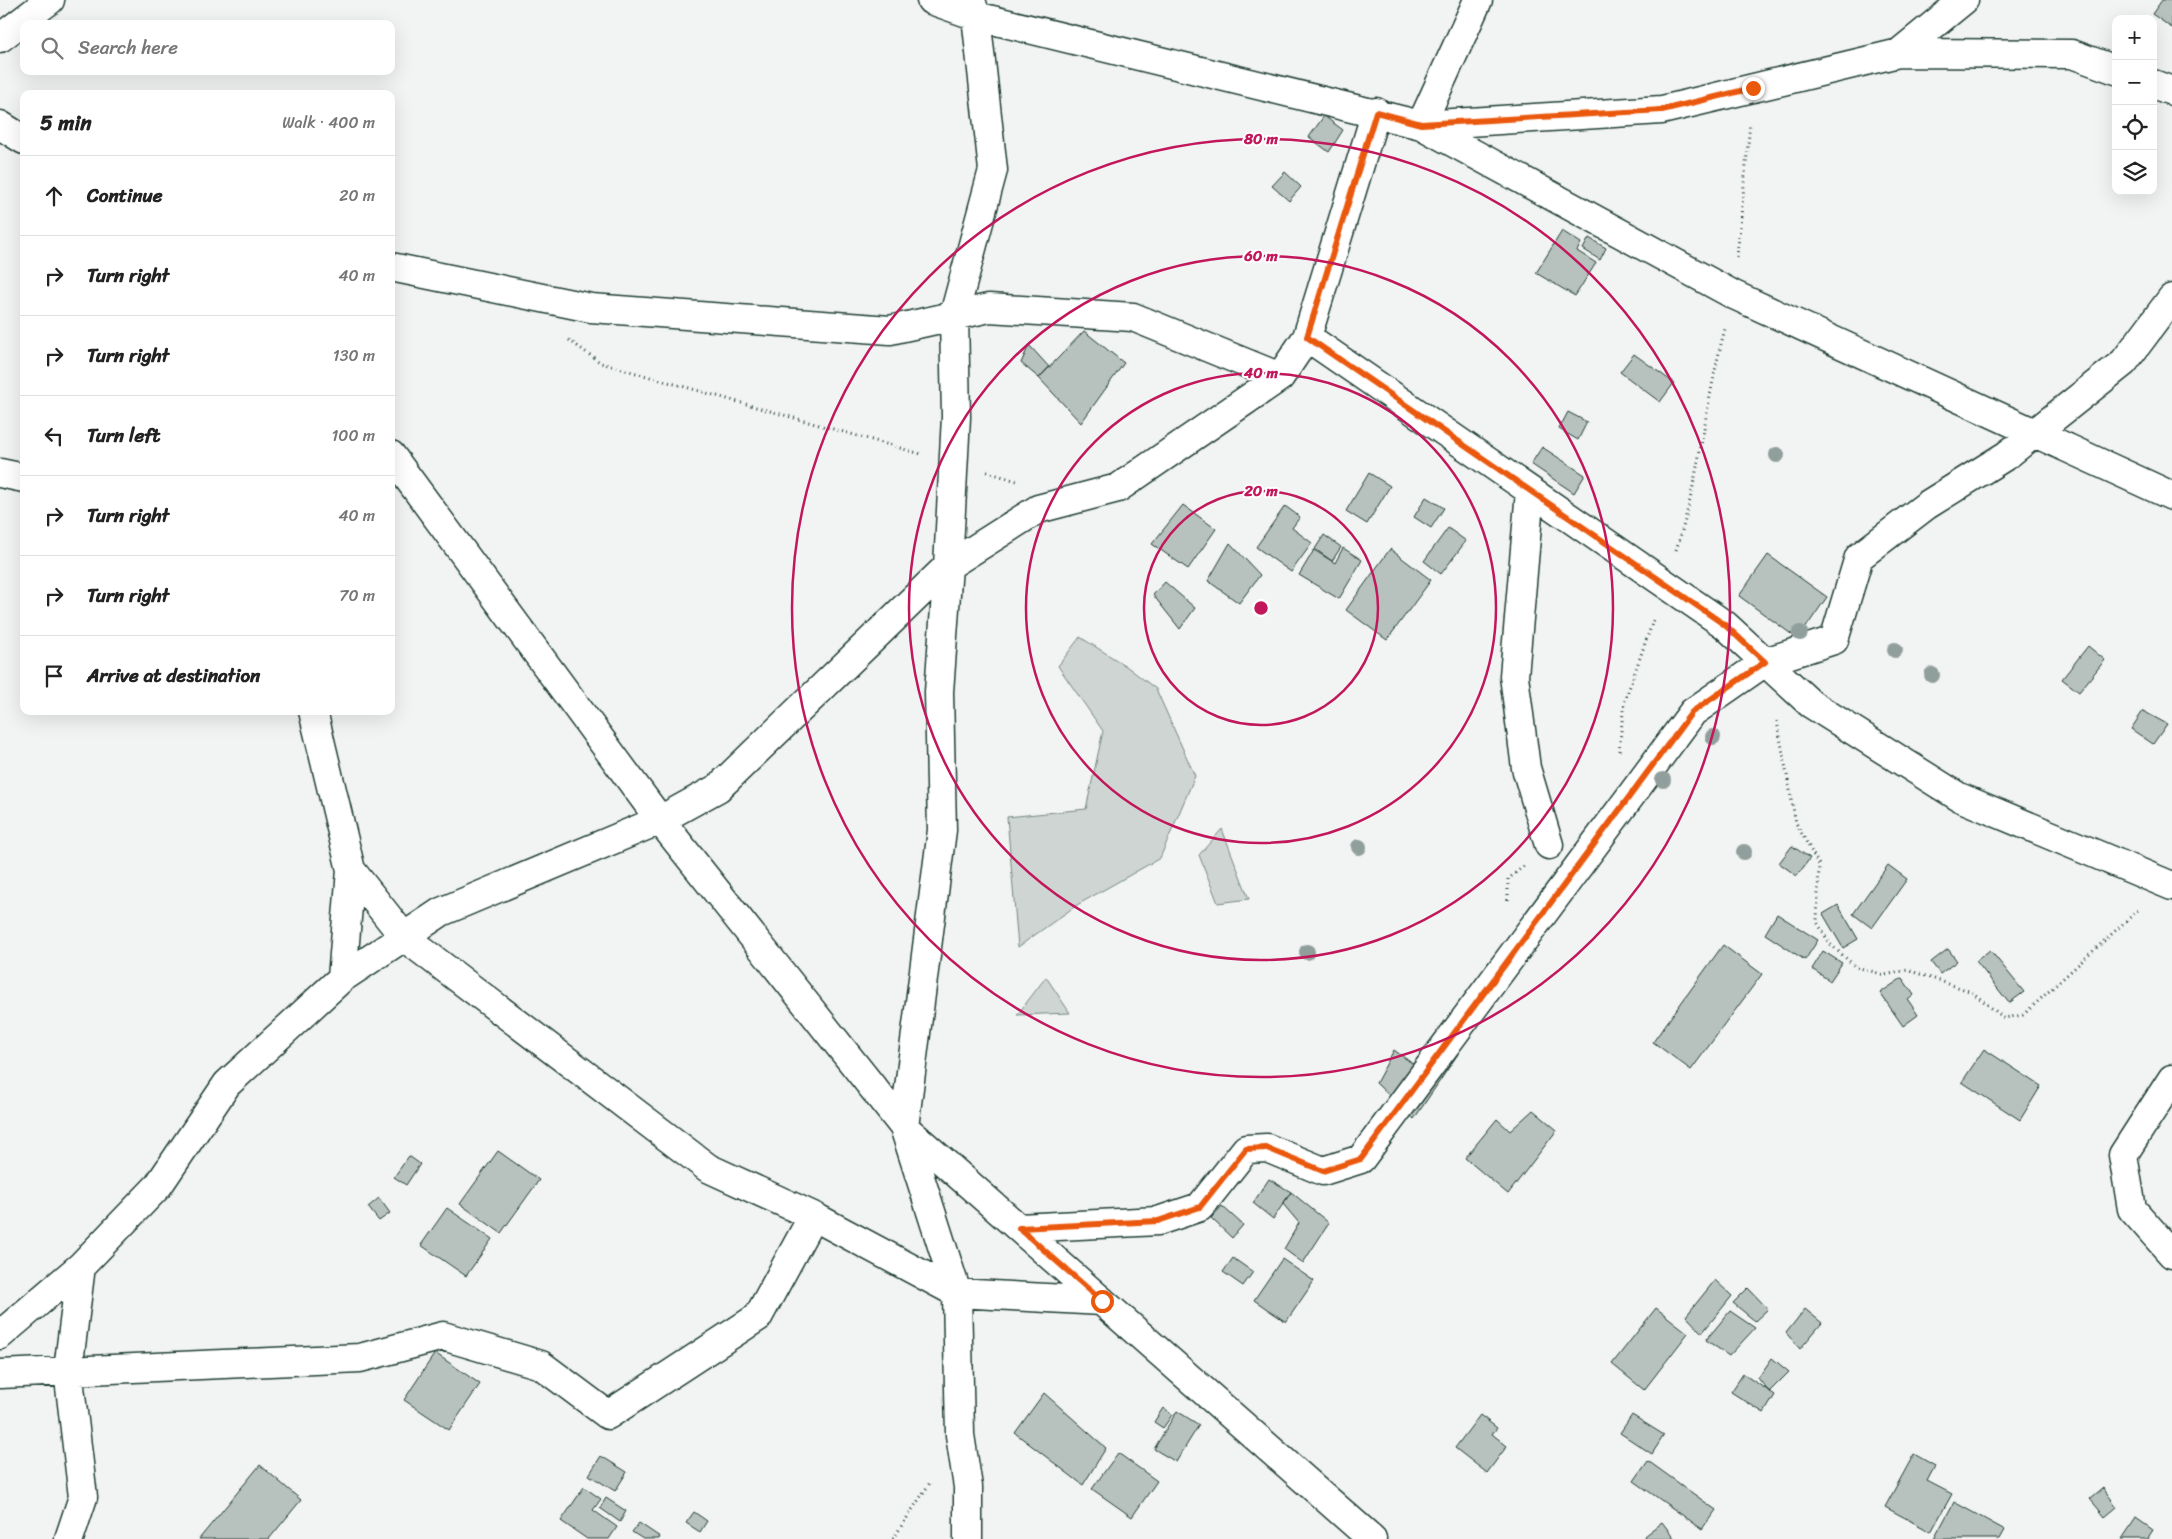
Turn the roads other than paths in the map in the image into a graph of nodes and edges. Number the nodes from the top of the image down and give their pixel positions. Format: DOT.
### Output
graph roads {
  1 [pos="50,0"];
  2 [pos="931,0"];
  3 [pos="1478,0"];
  4 [pos="1964,0"];
  5 [pos="974,8"];
  6 [pos="24,20"];
  7 [pos="20,23"];
  8 [pos="0,38"];
  9 [pos="1899,53"];
  10 [pos="2112,69"];
  11 [pos="2157,85"];
  12 [pos="2172,91"];
  13 [pos="1376,112"];
  14 [pos="1421,124"];
  15 [pos="0,125"];
  16 [pos="20,138"];
  17 [pos="395,268"];
  18 [pos="2172,298"];
  19 [pos="954,315"];
  20 [pos="1307,337"];
  21 [pos="1280,377"];
  22 [pos="2034,433"];
  23 [pos="395,460"];
  24 [pos="0,473"];
  25 [pos="20,477"];
  26 [pos="1530,491"];
  27 [pos="2172,496"];
  28 [pos="948,566"];
  29 [pos="1765,662"];
  30 [pos="314,715"];
  31 [pos="660,820"];
  32 [pos="1549,845"];
  33 [pos="351,870"];
  34 [pos="2169,885"];
  35 [pos="404,936"];
  36 [pos="342,978"];
  37 [pos="2172,1079"];
  38 [pos="904,1127"];
  39 [pos="813,1216"];
  40 [pos="1019,1228"];
  41 [pos="2172,1254"];
  42 [pos="81,1266"];
  43 [pos="957,1293"];
  44 [pos="1102,1301"];
  45 [pos="0,1335"];
  46 [pos="68,1370"];
  47 [pos="0,1374"];
  48 [pos="69,1539"];
  49 [pos="968,1539"];
  50 [pos="1372,1539"];
  1 -- 6 [label="street"];
  2 -- 5 [label="street"];
  3 -- 14 [label="street"];
  4 -- 9 [label="street"];
  5 -- 13 [label="street"];
  5 -- 19 [label="street"];
  7 -- 8 [label="street"];
  9 -- 10 [label="street"];
  9 -- 14 [label="street"];
  11 -- 12 [label="street"];
  13 -- 14 [label="street"];
  13 -- 20 [label="street"];
  14 -- 22 [label="street"];
  15 -- 16 [label="street"];
  17 -- 19 [label="street"];
  18 -- 22 [label="street"];
  19 -- 21 [label="street"];
  19 -- 28 [label="street"];
  20 -- 21 [label="street"];
  20 -- 26 [label="street"];
  21 -- 28 [label="street"];
  22 -- 27 [label="street"];
  22 -- 29 [label="street"];
  23 -- 31 [label="street"];
  24 -- 25 [label="street"];
  26 -- 29 [label="street"];
  26 -- 32 [label="street"];
  28 -- 31 [label="street"];
  28 -- 38 [label="street"];
  29 -- 34 [label="street"];
  29 -- 40 [label="street"];
  30 -- 33 [label="street"];
  31 -- 35 [label="street"];
  31 -- 38 [label="street"];
  33 -- 35 [label="street"];
  33 -- 36 [label="street"];
  35 -- 36 [label="street"];
  35 -- 39 [label="street"];
  36 -- 42 [label="street"];
  37 -- 41 [label="street"];
  38 -- 40 [label="street"];
  38 -- 43 [label="street"];
  39 -- 43 [label="street"];
  39 -- 46 [label="street"];
  40 -- 44 [label="street"];
  42 -- 45 [label="street"];
  42 -- 46 [label="street"];
  43 -- 44 [label="street"];
  43 -- 49 [label="street"];
  44 -- 50 [label="street"];
  46 -- 47 [label="street"];
  46 -- 48 [label="street"];
}
